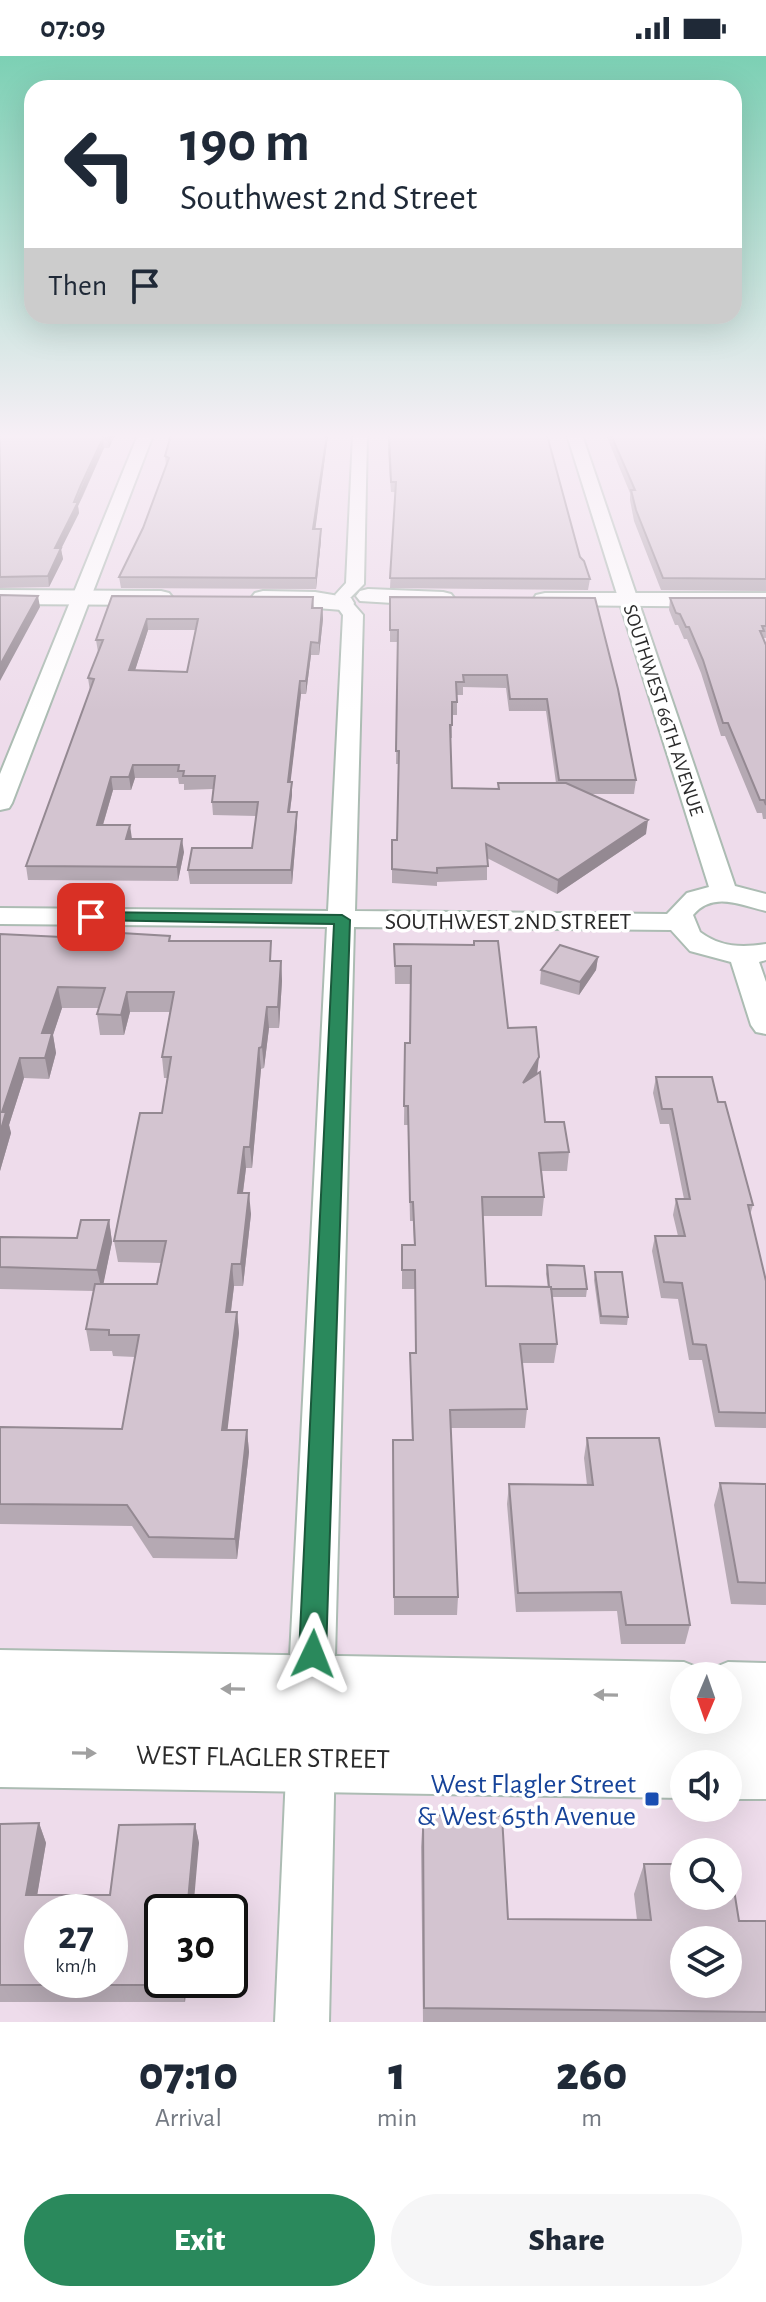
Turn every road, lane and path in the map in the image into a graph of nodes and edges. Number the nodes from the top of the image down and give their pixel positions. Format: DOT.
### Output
graph roads {
  1 [pos="110,527"];
  2 [pos="357,527"];
  3 [pos="604,527"];
  4 [pos="0,597"];
  5 [pos="82,597"];
  6 [pos="191,598"];
  7 [pos="238,598"];
  8 [pos="355,599"];
  9 [pos="469,599"];
  10 [pos="517,599"];
  11 [pos="628,600"];
  12 [pos="766,600"];
  13 [pos="0,803"];
  14 [pos="724,893"];
  15 [pos="766,903"];
  16 [pos="0,916"];
  17 [pos="342,920"];
  18 [pos="680,922"];
  19 [pos="754,954"];
  20 [pos="766,1025"];
  21 [pos="0,1684"];
  22 [pos="311,1690"];
  23 [pos="670,1696"];
  24 [pos="742,1696"];
  25 [pos="766,1697"];
  26 [pos="0,1752"];
  27 [pos="311,1757"];
  28 [pos="766,1764"];
  29 [pos="302,2022"];
  1 -- 5 [label="street"];
  2 -- 8 [label="street"];
  3 -- 11 [label="street, SOUTHWEST 66TH AVENUE"];
  4 -- 5 [label="street"];
  5 -- 6 [label="street"];
  5 -- 13 [label="street"];
  7 -- 8 [label="street"];
  8 -- 9 [label="street"];
  8 -- 17 [label="street"];
  10 -- 11 [label="street"];
  11 -- 12 [label="street"];
  11 -- 14 [label="street, SOUTHWEST 66TH AVENUE"];
  14 -- 15 [label="street"];
  14 -- 18 [label="street"];
  16 -- 17 [label="street, SOUTHWEST 2ND STREET"];
  17 -- 18 [label="street, SOUTHWEST 2ND STREET"];
  17 -- 22 [label="street"];
  18 -- 19 [label="street"];
  19 -- 20 [label="street"];
  22 -- 21 [label="main road, one-way"];
  23 -- 22 [label="main road, one-way"];
  22 -- 27 [label="street"];
  24 -- 25 [label="main road"];
  26 -- 27 [label="main road, WEST FLAGLER STREET, one-way"];
  27 -- 28 [label="main road, WEST FLAGLER STREET"];
  27 -- 29 [label="street"];
}
